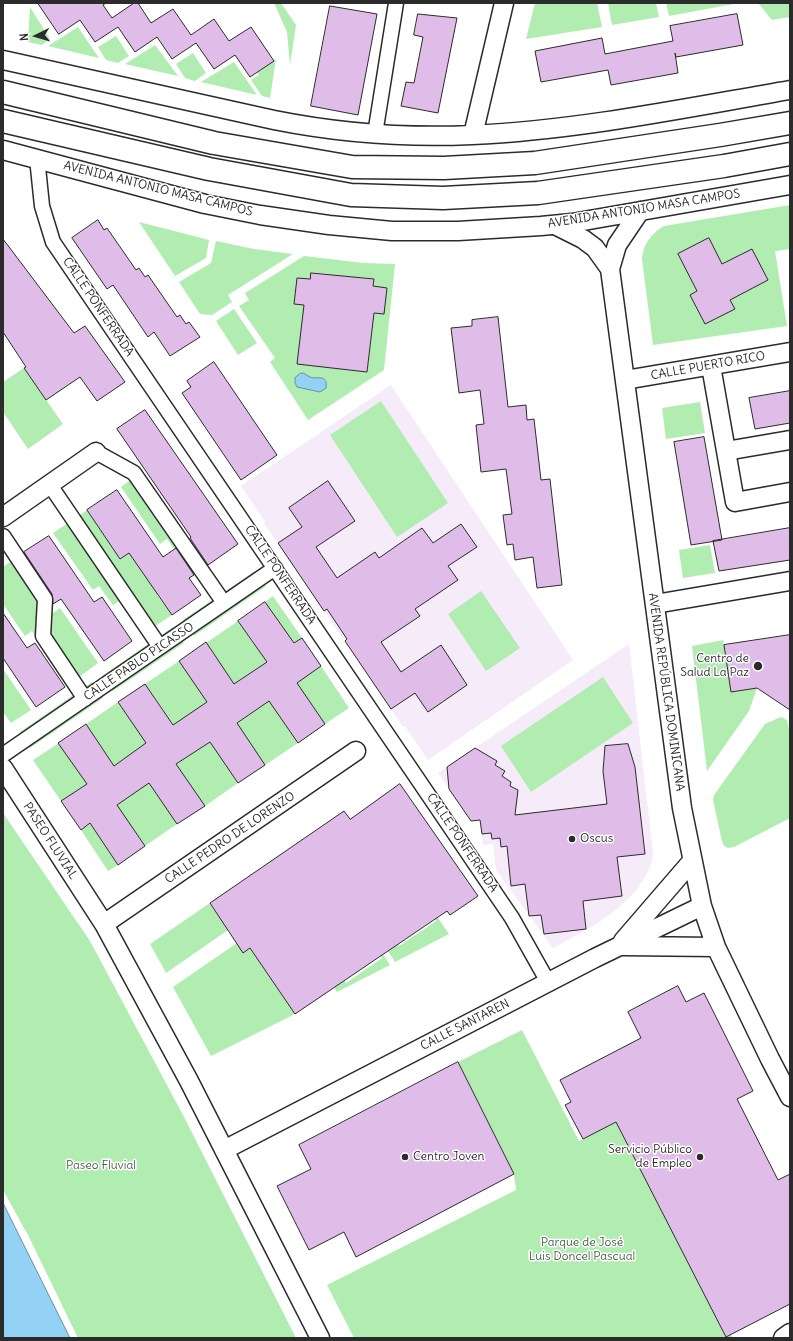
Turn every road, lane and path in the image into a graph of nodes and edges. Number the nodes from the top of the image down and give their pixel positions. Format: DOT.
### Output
graph roads {
  1 [pos="396,3"];
  2 [pos="504,3"];
  3 [pos="3,60"];
  4 [pos="790,90"];
  5 [pos="3,92"];
  6 [pos="3,121"];
  7 [pos="790,123"];
  8 [pos="375,134"];
  9 [pos="473,135"];
  10 [pos="3,150"];
  11 [pos="790,154"];
  12 [pos="37,158"];
  13 [pos="790,185"];
  14 [pos="640,211"];
  15 [pos="555,225"];
  16 [pos="610,269"];
  17 [pos="790,352"];
  18 [pos="710,366"];
  19 [pos="625,380"];
  20 [pos="790,440"];
  21 [pos="726,450"];
  22 [pos="96,452"];
  23 [pos="50,485"];
  24 [pos="790,492"];
  25 [pos="3,517"];
  26 [pos="3,536"];
  27 [pos="275,568"];
  28 [pos="790,581"];
  29 [pos="224,603"];
  30 [pos="655,604"];
  31 [pos="160,647"];
  32 [pos="85,699"];
  33 [pos="356,752"];
  34 [pos="3,755"];
  35 [pos="3,768"];
  36 [pos="692,860"];
  37 [pos="702,906"];
  38 [pos="104,924"];
  39 [pos="618,946"];
  40 [pos="716,947"];
  41 [pos="548,982"];
  42 [pos="790,1097"];
  43 [pos="224,1150"];
  44 [pos="790,1333"];
  45 [pos="320,1338"];
  46 [pos="783,1338"];
  1 -- 8 [label="street"];
  2 -- 9 [label="street"];
  3 -- 8 [label="street"];
  4 -- 9 [label="street"];
  5 -- 7 [label="highway"];
  6 -- 11 [label="highway"];
  8 -- 9 [label="street"];
  10 -- 12 [label="street, AVENIDA ANTONIO MASA CAMPOS"];
  12 -- 15 [label="street, AVENIDA ANTONIO MASA CAMPOS"];
  12 -- 27 [label="street, CALLE PONFERRADA"];
  13 -- 14 [label="street, AVENIDA ANTONIO MASA CAMPOS"];
  14 -- 15 [label="street, AVENIDA ANTONIO MASA CAMPOS"];
  14 -- 16 [label="street, AVENIDA REPÚBLICA DOMINICANA"];
  15 -- 16 [label="street, AVENIDA REPÚBLICA DOMINICANA"];
  16 -- 19 [label="street, AVENIDA REPÚBLICA DOMINICANA"];
  17 -- 18 [label="street, CALLE PUERTO RICO"];
  18 -- 19 [label="street, CALLE PUERTO RICO"];
  18 -- 21 [label="street"];
  19 -- 30 [label="street, AVENIDA REPÚBLICA DOMINICANA"];
  20 -- 21 [label="street"];
  21 -- 24 [label="street"];
  22 -- 23 [label="street"];
  22 -- 29 [label="street"];
  23 -- 25 [label="street"];
  23 -- 31 [label="street"];
  26 -- 32 [label="street"];
  27 -- 29 [label="street, CALLE PABLO PICASSO"];
  27 -- 41 [label="street, CALLE PONFERRADA"];
  28 -- 30 [label="street"];
  29 -- 31 [label="street, CALLE PABLO PICASSO"];
  30 -- 36 [label="street, AVENIDA REPÚBLICA DOMINICANA"];
  31 -- 32 [label="street, CALLE PABLO PICASSO"];
  32 -- 34 [label="street, CALLE PABLO PICASSO"];
  33 -- 38 [label="street, CALLE PEDRO DE LORENZO"];
  35 -- 38 [label="street, PASEO FLUVIAL"];
  36 -- 37 [label="street, AVENIDA REPÚBLICA DOMINICANA"];
  36 -- 39 [label="street"];
  37 -- 39 [label="street"];
  37 -- 40 [label="street, AVENIDA REPÚBLICA DOMINICANA"];
  38 -- 43 [label="street, PASEO FLUVIAL"];
  39 -- 40 [label="street, CALLE SANTAREN"];
  39 -- 41 [label="street, CALLE SANTAREN"];
  40 -- 42 [label="street, AVENIDA REPÚBLICA DOMINICANA"];
  41 -- 43 [label="street, CALLE SANTAREN"];
  43 -- 45 [label="street, PASEO FLUVIAL"];
  44 -- 46 [label="street"];
}
